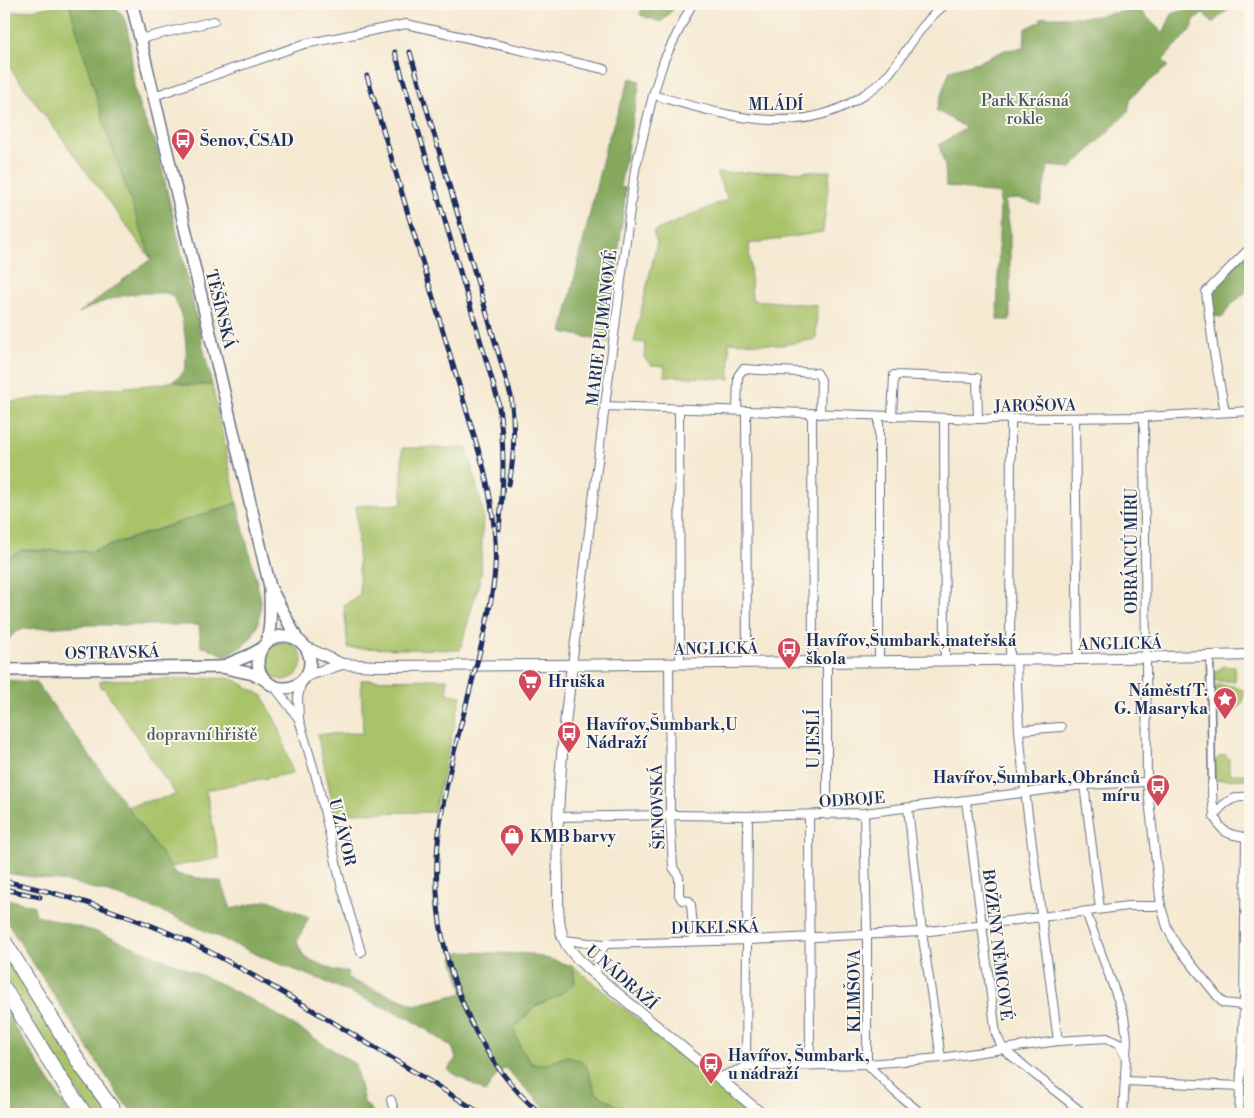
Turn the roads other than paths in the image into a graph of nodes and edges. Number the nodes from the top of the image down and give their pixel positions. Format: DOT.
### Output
graph roads {
  1 [pos="132,4"];
  2 [pos="692,4"];
  3 [pos="946,4"];
  4 [pos="214,21"];
  5 [pos="140,39"];
  6 [pos="604,69"];
  7 [pos="653,95"];
  8 [pos="154,96"];
  9 [pos="1250,248"];
  10 [pos="604,406"];
  11 [pos="679,409"];
  12 [pos="737,410"];
  13 [pos="746,411"];
  14 [pos="1225,412"];
  15 [pos="1250,412"];
  16 [pos="816,414"];
  17 [pos="879,417"];
  18 [pos="892,417"];
  19 [pos="1144,417"];
  20 [pos="944,418"];
  21 [pos="1075,418"];
  22 [pos="978,419"];
  23 [pos="1012,420"];
  24 [pos="270,587"];
  25 [pos="302,643"];
  26 [pos="264,645"];
  27 [pos="1250,655"];
  28 [pos="1210,656"];
  29 [pos="1145,657"];
  30 [pos="1078,659"];
  31 [pos="946,660"];
  32 [pos="1013,660"];
  33 [pos="747,662"];
  34 [pos="813,662"];
  35 [pos="827,662"];
  36 [pos="879,662"];
  37 [pos="669,663"];
  38 [pos="680,663"];
  39 [pos="342,664"];
  40 [pos="572,664"];
  41 [pos="221,667"];
  42 [pos="4,670"];
  43 [pos="304,678"];
  44 [pos="269,683"];
  45 [pos="299,719"];
  46 [pos="1061,727"];
  47 [pos="1019,730"];
  48 [pos="1146,782"];
  49 [pos="1212,783"];
  50 [pos="1084,785"];
  51 [pos="1025,792"];
  52 [pos="1250,797"];
  53 [pos="966,801"];
  54 [pos="908,808"];
  55 [pos="864,813"];
  56 [pos="670,815"];
  57 [pos="809,815"];
  58 [pos="827,815"];
  59 [pos="748,816"];
  60 [pos="557,817"];
  61 [pos="1214,817"];
  62 [pos="1248,837"];
  63 [pos="1161,906"];
  64 [pos="1100,909"];
  65 [pos="1086,912"];
  66 [pos="1042,918"];
  67 [pos="982,925"];
  68 [pos="922,932"];
  69 [pos="868,934"];
  70 [pos="810,937"];
  71 [pos="564,940"];
  72 [pos="694,940"];
  73 [pos="749,940"];
  74 [pos="4,941"];
  75 [pos="606,944"];
  76 [pos="361,952"];
  77 [pos="597,977"];
  78 [pos="4,988"];
  79 [pos="1247,1007"];
  80 [pos="1058,1041"];
  81 [pos="1003,1048"];
  82 [pos="941,1058"];
  83 [pos="1126,1058"];
  84 [pos="867,1064"];
  85 [pos="810,1066"];
  86 [pos="746,1068"];
  87 [pos="718,1078"];
  88 [pos="1125,1081"];
  89 [pos="1241,1086"];
  90 [pos="391,1100"];
  91 [pos="85,1114"];
  92 [pos="116,1114"];
  93 [pos="395,1114"];
  94 [pos="762,1114"];
  95 [pos="922,1114"];
  96 [pos="1084,1114"];
  97 [pos="1123,1114"];
  98 [pos="1239,1114"];
  1 -- 5 [label="main road, TĚŠÍNSKÁ"];
  2 -- 7 [label="street, MARIE PUJMANOVÉ"];
  3 -- 7 [label="street, MLÁDÍ"];
  4 -- 5 [label="street"];
  5 -- 8 [label="main road, TĚŠÍNSKÁ"];
  6 -- 8 [label="street"];
  7 -- 10 [label="street, MARIE PUJMANOVÉ"];
  8 -- 24 [label="main road, TĚŠÍNSKÁ"];
  9 -- 14 [label="street"];
  10 -- 11 [label="street, JAROŠOVA"];
  10 -- 40 [label="street, MARIE PUJMANOVÉ"];
  11 -- 12 [label="street, JAROŠOVA"];
  11 -- 38 [label="street"];
  12 -- 13 [label="street, JAROŠOVA"];
  12 -- 16 [label="street"];
  13 -- 16 [label="street, JAROŠOVA"];
  13 -- 33 [label="street"];
  14 -- 15 [label="street, JAROŠOVA"];
  14 -- 19 [label="street, JAROŠOVA"];
  16 -- 17 [label="street, JAROŠOVA"];
  16 -- 34 [label="street"];
  17 -- 18 [label="street, JAROŠOVA"];
  17 -- 36 [label="street"];
  18 -- 20 [label="street, JAROŠOVA"];
  18 -- 22 [label="street"];
  19 -- 21 [label="street, JAROŠOVA"];
  19 -- 29 [label="street, OBRÁNCŮ MÍRU"];
  20 -- 22 [label="street, JAROŠOVA"];
  20 -- 31 [label="street"];
  21 -- 23 [label="street, JAROŠOVA"];
  21 -- 30 [label="street"];
  22 -- 23 [label="street, JAROŠOVA"];
  23 -- 32 [label="street"];
  24 -- 25 [label="main road, TĚŠÍNSKÁ"];
  24 -- 26 [label="main road, TĚŠÍNSKÁ"];
  25 -- 26 [label="main road"];
  25 -- 39 [label="street, ANGLICKÁ"];
  25 -- 43 [label="main road"];
  26 -- 41 [label="main road, OSTRAVSKÁ"];
  26 -- 44 [label="main road"];
  27 -- 28 [label="street, ANGLICKÁ"];
  28 -- 29 [label="street, ANGLICKÁ"];
  28 -- 49 [label="street"];
  29 -- 30 [label="street, ANGLICKÁ"];
  29 -- 48 [label="street, OBRÁNCŮ MÍRU"];
  30 -- 32 [label="street, ANGLICKÁ"];
  31 -- 32 [label="street, ANGLICKÁ"];
  31 -- 36 [label="street, ANGLICKÁ"];
  32 -- 47 [label="street"];
  33 -- 34 [label="street, ANGLICKÁ"];
  33 -- 38 [label="street, ANGLICKÁ"];
  34 -- 35 [label="street, ANGLICKÁ"];
  35 -- 36 [label="street, ANGLICKÁ"];
  35 -- 58 [label="street, U JESLÍ"];
  37 -- 38 [label="street, ANGLICKÁ"];
  37 -- 40 [label="street, ANGLICKÁ"];
  37 -- 56 [label="street, ŠENOVSKÁ"];
  39 -- 40 [label="street, ANGLICKÁ"];
  39 -- 43 [label="street, ANGLICKÁ"];
  40 -- 60 [label="street, U NÁDRAŽÍ"];
  41 -- 42 [label="main road, OSTRAVSKÁ"];
  41 -- 44 [label="main road, OSTRAVSKÁ"];
  43 -- 44 [label="main road"];
  43 -- 45 [label="street, U ZÁVOR"];
  44 -- 45 [label="street, U ZÁVOR"];
  45 -- 76 [label="street, U ZÁVOR"];
  46 -- 47 [label="street"];
  47 -- 51 [label="street"];
  48 -- 50 [label="street, ODBOJE"];
  48 -- 63 [label="street, OBRÁNCŮ MÍRU"];
  49 -- 61 [label="street"];
  50 -- 51 [label="street, ODBOJE"];
  50 -- 64 [label="street"];
  51 -- 53 [label="street, ODBOJE"];
  51 -- 66 [label="street"];
  52 -- 61 [label="street"];
  53 -- 54 [label="street, ODBOJE"];
  53 -- 67 [label="street, BOŽENY NĚMCOVÉ"];
  54 -- 55 [label="street, ODBOJE"];
  54 -- 68 [label="street"];
  55 -- 58 [label="street, ODBOJE"];
  55 -- 69 [label="street"];
  56 -- 59 [label="street, ODBOJE"];
  56 -- 60 [label="street, ODBOJE"];
  56 -- 72 [label="street, ŠENOVSKÁ"];
  57 -- 58 [label="street, ODBOJE"];
  57 -- 59 [label="street, ODBOJE"];
  57 -- 70 [label="street"];
  59 -- 73 [label="street"];
  60 -- 71 [label="street, U NÁDRAŽÍ"];
  61 -- 62 [label="street"];
  62 -- 79 [label="street"];
  63 -- 64 [label="street, DUKELSKÁ"];
  63 -- 79 [label="street, OBRÁNCŮ MÍRU"];
  64 -- 65 [label="street, DUKELSKÁ"];
  65 -- 66 [label="street, DUKELSKÁ"];
  65 -- 83 [label="street"];
  66 -- 67 [label="street, DUKELSKÁ"];
  66 -- 80 [label="street"];
  67 -- 68 [label="street, DUKELSKÁ"];
  67 -- 81 [label="street, BOŽENY NĚMCOVÉ"];
  68 -- 69 [label="street, DUKELSKÁ"];
  68 -- 82 [label="street"];
  69 -- 70 [label="street, DUKELSKÁ"];
  69 -- 84 [label="street, KLIMŠOVA"];
  70 -- 73 [label="street, DUKELSKÁ"];
  70 -- 85 [label="street"];
  71 -- 75 [label="street, DUKELSKÁ"];
  71 -- 77 [label="street, U NÁDRAŽÍ"];
  72 -- 73 [label="street, DUKELSKÁ"];
  72 -- 75 [label="street, DUKELSKÁ"];
  73 -- 86 [label="street"];
  74 -- 92 [label="highway"];
  75 -- 77 [label="street"];
  77 -- 87 [label="street, U NÁDRAŽÍ"];
  78 -- 91 [label="highway"];
  79 -- 89 [label="street"];
  80 -- 81 [label="street"];
  80 -- 83 [label="street"];
  81 -- 82 [label="street"];
  81 -- 96 [label="street"];
  82 -- 84 [label="street"];
  83 -- 88 [label="street"];
  84 -- 85 [label="street"];
  84 -- 95 [label="street"];
  85 -- 86 [label="street"];
  86 -- 87 [label="street"];
  87 -- 94 [label="street, U NÁDRAŽÍ"];
  88 -- 89 [label="street"];
  88 -- 97 [label="street"];
  89 -- 98 [label="street"];
  90 -- 93 [label="street"];
}
